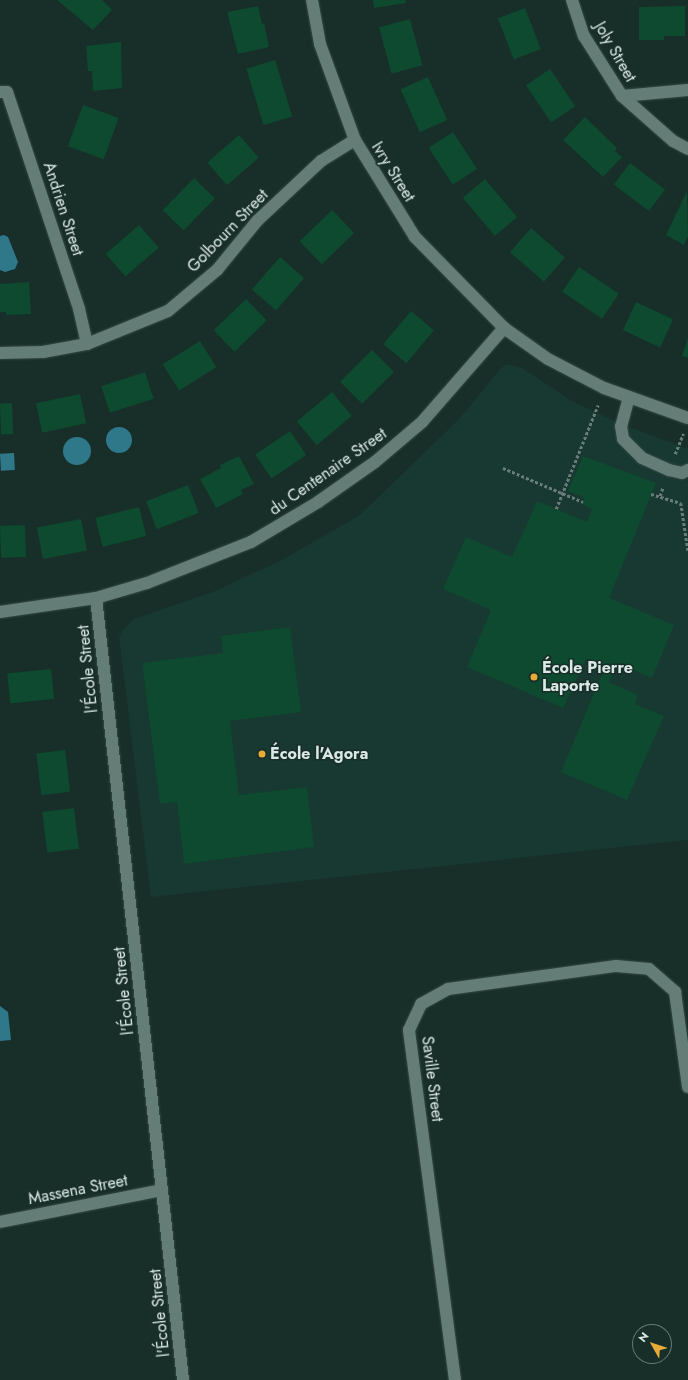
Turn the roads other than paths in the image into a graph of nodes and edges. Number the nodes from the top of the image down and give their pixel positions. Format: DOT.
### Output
graph roads {
  1 [pos="312,0"];
  2 [pos="572,0"];
  3 [pos="688,90"];
  4 [pos="0,92"];
  5 [pos="622,96"];
  6 [pos="355,140"];
  7 [pos="688,150"];
  8 [pos="504,328"];
  9 [pos="87,344"];
  10 [pos="0,353"];
  11 [pos="630,397"];
  12 [pos="688,418"];
  13 [pos="688,470"];
  14 [pos="96,598"];
  15 [pos="0,612"];
  16 [pos="688,1087"];
  17 [pos="162,1190"];
  18 [pos="0,1222"];
  19 [pos="183,1380"];
  20 [pos="455,1380"];
  1 -- 6 [label="street, Ivry Street"];
  2 -- 5 [label="street, Joly Street"];
  3 -- 5 [label="street, Joly Street"];
  4 -- 9 [label="street, Andrien Street"];
  5 -- 7 [label="street, Joly Street"];
  6 -- 8 [label="street, Ivry Street"];
  6 -- 9 [label="street, Golbourn Street"];
  8 -- 11 [label="street"];
  8 -- 14 [label="street, du Centenaire Street"];
  9 -- 10 [label="street, Golbourn Street"];
  11 -- 12 [label="street"];
  11 -- 13 [label="street"];
  14 -- 15 [label="street, du Centenaire Street"];
  14 -- 17 [label="street, l'École Street"];
  16 -- 20 [label="street, Saville Street"];
  17 -- 18 [label="street, Massena Street"];
  17 -- 19 [label="street, l'École Street"];
}
